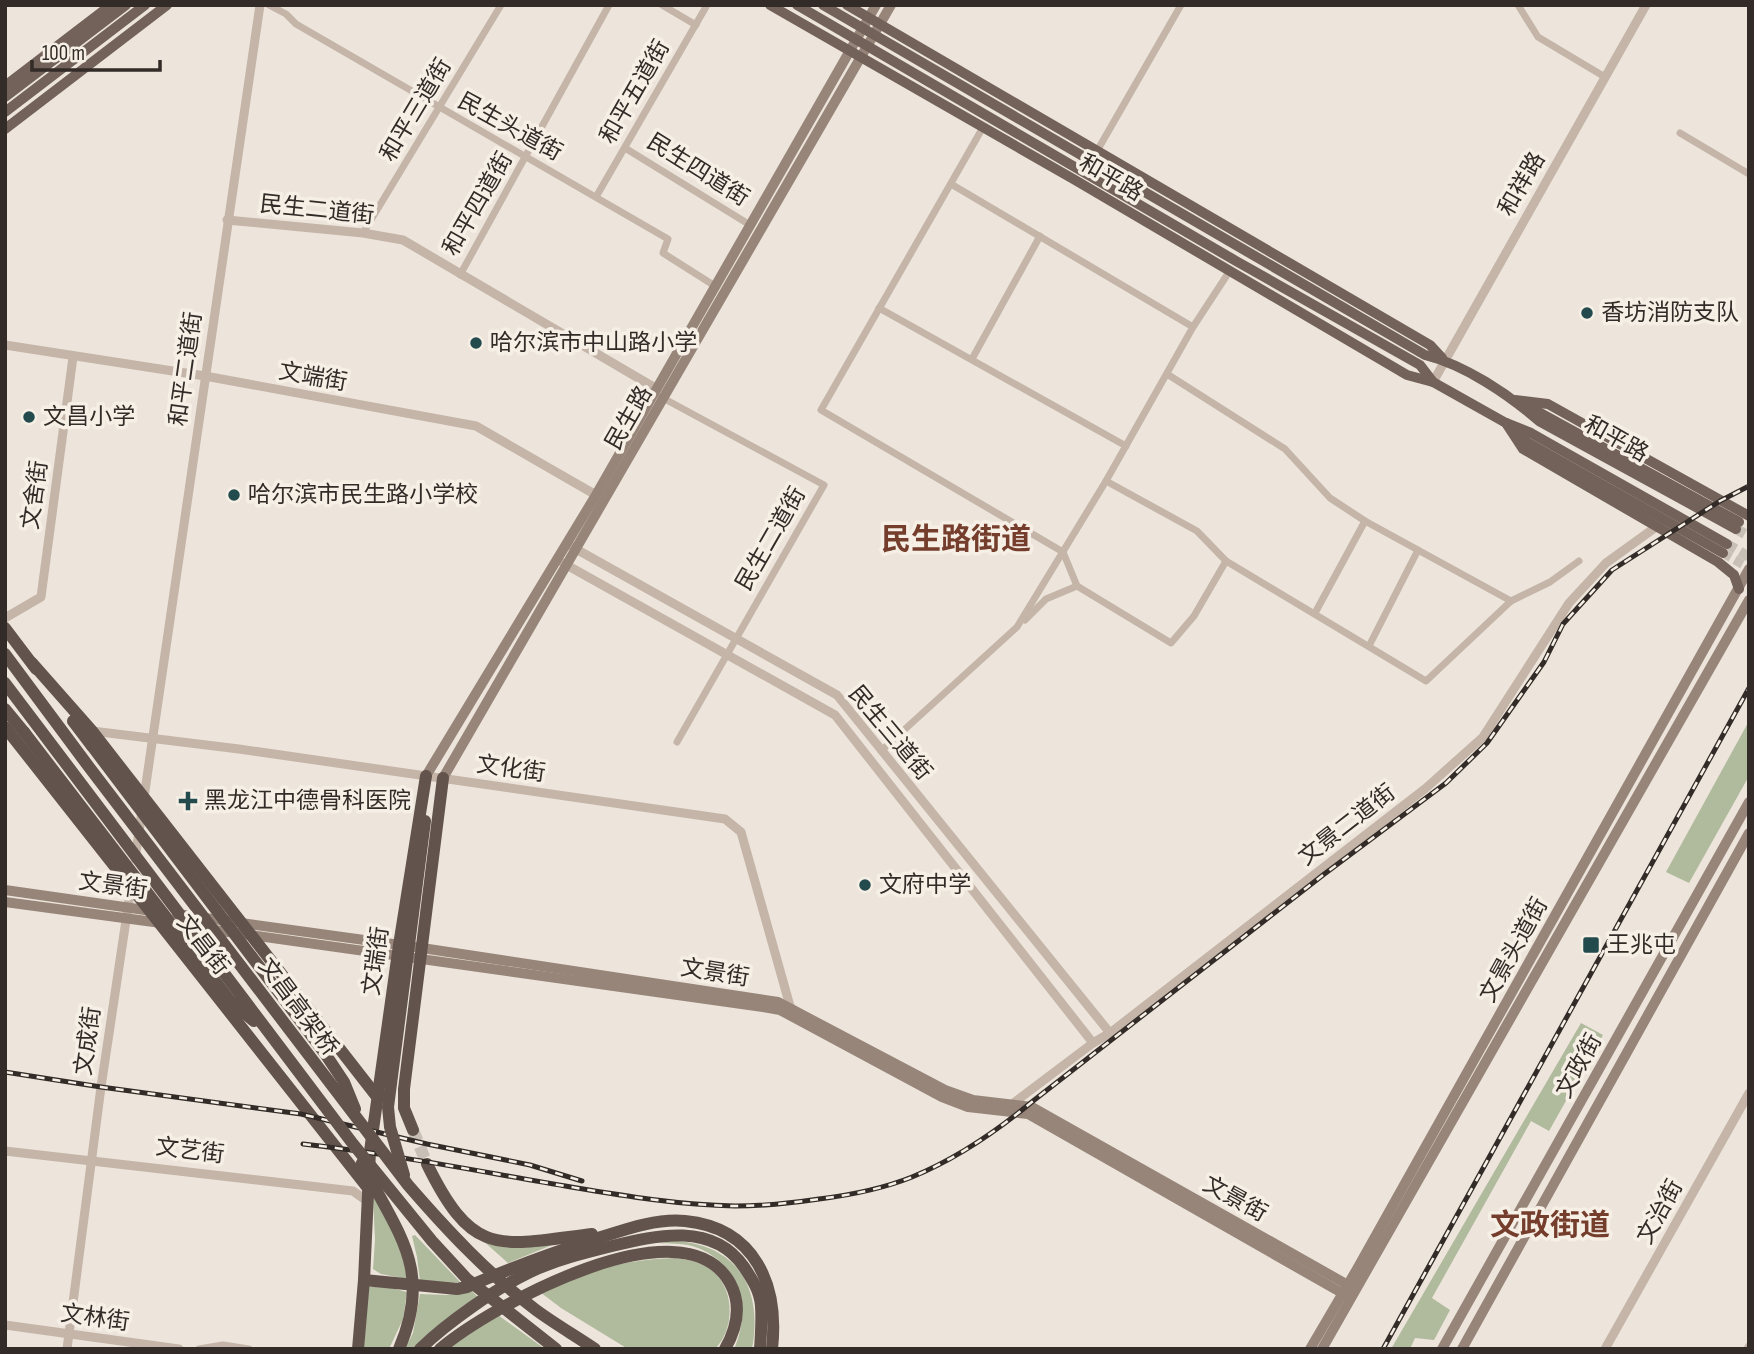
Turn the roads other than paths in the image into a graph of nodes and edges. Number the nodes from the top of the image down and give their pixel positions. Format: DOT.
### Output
graph roads {
  1 [pos="111,5"];
  2 [pos="126,5"];
  3 [pos="145,5"];
  4 [pos="167,5"];
  5 [pos="260,5"];
  6 [pos="269,5"];
  7 [pos="501,5"];
  8 [pos="609,5"];
  9 [pos="662,5"];
  10 [pos="707,5"];
  11 [pos="770,5"];
  12 [pos="797,5"];
  13 [pos="823,5"];
  14 [pos="847,5"];
  15 [pos="876,5"];
  16 [pos="891,5"];
  17 [pos="1181,5"];
  18 [pos="1518,5"];
  19 [pos="1646,5"];
  20 [pos="866,23"];
  21 [pos="696,25"];
  22 [pos="878,30"];
  23 [pos="857,39"];
  24 [pos="869,46"];
  25 [pos="850,52"];
  26 [pos="862,59"];
  27 [pos="1605,77"];
  28 [pos="5,86"];
  29 [pos="5,97"];
  30 [pos="440,109"];
  31 [pos="5,112"];
  32 [pos="5,129"];
  33 [pos="982,129"];
  34 [pos="1680,134"];
  35 [pos="1065,146"];
  36 [pos="625,148"];
  37 [pos="1097,151"];
  38 [pos="1058,157"];
  39 [pos="526,158"];
  40 [pos="1749,174"];
  41 [pos="1117,177"];
  42 [pos="1075,180"];
  43 [pos="950,184"];
  44 [pos="1109,187"];
  45 [pos="596,197"];
  46 [pos="226,220"];
  47 [pos="750,225"];
  48 [pos="363,233"];
  49 [pos="1040,236"];
  50 [pos="1229,272"];
  51 [pos="460,275"];
  52 [pos="715,286"];
  53 [pos="879,308"];
  54 [pos="1193,327"];
  55 [pos="5,345"];
  56 [pos="73,358"];
  57 [pos="972,359"];
  58 [pos="1444,360"];
  59 [pos="1167,374"];
  60 [pos="205,376"];
  61 [pos="1433,382"];
  62 [pos="658,393"];
  63 [pos="1516,401"];
  64 [pos="1506,423"];
  65 [pos="1126,446"];
  66 [pos="1105,481"];
  67 [pos="596,495"];
  68 [pos="1365,521"];
  69 [pos="1741,522"];
  70 [pos="1656,527"];
  71 [pos="572,546"];
  72 [pos="1725,549"];
  73 [pos="1418,550"];
  74 [pos="1063,552"];
  75 [pos="1226,561"];
  76 [pos="1578,561"];
  77 [pos="562,562"];
  78 [pos="1749,569"];
  79 [pos="1077,586"];
  80 [pos="1739,589"];
  81 [pos="1749,600"];
  82 [pos="1511,601"];
  83 [pos="1315,613"];
  84 [pos="5,618"];
  85 [pos="1017,627"];
  86 [pos="5,628"];
  87 [pos="736,640"];
  88 [pos="1368,646"];
  89 [pos="727,653"];
  90 [pos="5,654"];
  91 [pos="32,663"];
  92 [pos="5,683"];
  93 [pos="5,709"];
  94 [pos="5,727"];
  95 [pos="92,731"];
  96 [pos="154,739"];
  97 [pos="677,742"];
  98 [pos="881,751"];
  99 [pos="426,776"];
  100 [pos="443,778"];
  101 [pos="143,796"];
  102 [pos="1749,802"];
  103 [pos="1749,833"];
  104 [pos="131,886"];
  105 [pos="5,890"];
  106 [pos="5,902"];
  107 [pos="128,907"];
  108 [pos="149,911"];
  109 [pos="126,918"];
  110 [pos="242,922"];
  111 [pos="158,923"];
  112 [pos="252,936"];
  113 [pos="398,950"];
  114 [pos="421,953"];
  115 [pos="790,1006"];
  116 [pos="1110,1033"];
  117 [pos="273,1037"];
  118 [pos="1093,1043"];
  119 [pos="1749,1093"];
  120 [pos="378,1098"];
  121 [pos="1011,1105"];
  122 [pos="362,1126"];
  123 [pos="413,1130"];
  124 [pos="353,1144"];
  125 [pos="5,1151"];
  126 [pos="91,1160"];
  127 [pos="427,1164"];
  128 [pos="408,1185"];
  129 [pos="368,1195"];
  130 [pos="623,1230"];
  131 [pos="364,1280"];
  132 [pos="1348,1291"];
  133 [pos="5,1325"];
  134 [pos="69,1334"];
  135 [pos="67,1349"];
  136 [pos="179,1349"];
  137 [pos="199,1349"];
  138 [pos="249,1349"];
  139 [pos="358,1349"];
  140 [pos="399,1349"];
  141 [pos="421,1349"];
  142 [pos="440,1349"];
  143 [pos="556,1349"];
  144 [pos="595,1349"];
  145 [pos="725,1349"];
  146 [pos="760,1349"];
  147 [pos="772,1349"];
  148 [pos="1310,1349"];
  149 [pos="1322,1349"];
  150 [pos="1442,1349"];
  151 [pos="1461,1349"];
  152 [pos="1605,1349"];
  1 -- 28 [label="main road"];
  2 -- 29 [label="main road"];
  3 -- 31 [label="main road"];
  4 -- 32 [label="main road"];
  5 -- 46 [label="street, 和平二道街"];
  6 -- 30 [label="street, 民生头道街"];
  7 -- 30 [label="street, 和平三道街"];
  8 -- 39 [label="street, 和平四道街"];
  9 -- 21 [label="street"];
  10 -- 21 [label="street, 和平五道街"];
  11 -- 25 [label="main road, 和平路"];
  12 -- 23 [label="main road, 和平路"];
  13 -- 20 [label="main road, 和平路"];
  14 -- 20 [label="main road, 和平路"];
  15 -- 20 [label="main road, 民生路"];
  16 -- 22 [label="main road, 民生路"];
  17 -- 37 [label="street"];
  18 -- 27 [label="street"];
  19 -- 27 [label="street, 和祥路"];
  20 -- 22 [label="main road, 和平路"];
  20 -- 23 [label="main road, 民生路"];
  21 -- 36 [label="street, 和平五道街"];
  22 -- 24 [label="main road, 民生路"];
  22 -- 35 [label="main road, 和平路"];
  22 -- 37 [label="main road, 和平路"];
  23 -- 24 [label="main road, 和平路"];
  23 -- 25 [label="main road, 民生路"];
  24 -- 26 [label="main road, 民生路"];
  24 -- 38 [label="main road, 和平路"];
  25 -- 26 [label="main road, 和平路"];
  25 -- 47 [label="main road, 民生路"];
  26 -- 33 [label="main road, 和平路"];
  26 -- 62 [label="main road, 民生路"];
  27 -- 58 [label="street, 和祥路"];
  30 -- 39 [label="street, 民生头道街"];
  30 -- 48 [label="street, 和平三道街"];
  33 -- 42 [label="main road, 和平路"];
  33 -- 43 [label="street"];
  34 -- 40 [label="street"];
  35 -- 37 [label="main road"];
  35 -- 41 [label="main road, 和平路"];
  36 -- 45 [label="street, 和平五道街"];
  36 -- 47 [label="street, 民生四道街"];
  37 -- 41 [label="main road"];
  37 -- 58 [label="main road, 和平路"];
  38 -- 42 [label="main road"];
  38 -- 44 [label="main road, 和平路"];
  39 -- 45 [label="street, 民生头道街"];
  39 -- 51 [label="street, 和平四道街"];
  41 -- 58 [label="main road, 和平路"];
  42 -- 44 [label="main road"];
  42 -- 50 [label="main road, 和平路"];
  43 -- 49 [label="street"];
  43 -- 53 [label="street"];
  44 -- 61 [label="main road, 和平路"];
  45 -- 52 [label="street, 民生头道街"];
  46 -- 48 [label="street, 民生二道街"];
  46 -- 60 [label="street, 和平二道街"];
  47 -- 52 [label="main road, 民生路"];
  48 -- 51 [label="street, 民生二道街"];
  49 -- 54 [label="street"];
  49 -- 57 [label="street"];
  50 -- 54 [label="street"];
  50 -- 61 [label="main road, 和平路"];
  51 -- 62 [label="street, 民生二道街"];
  52 -- 62 [label="main road, 民生路"];
  53 -- 57 [label="street"];
  53 -- 74 [label="street"];
  54 -- 59 [label="street"];
  55 -- 56 [label="street, 文端街"];
  56 -- 60 [label="street, 文端街"];
  56 -- 84 [label="street, 文舍街"];
  57 -- 65 [label="street"];
  58 -- 61 [label="street, 和祥路"];
  58 -- 63 [label="main road, 和平路"];
  59 -- 65 [label="street"];
  59 -- 68 [label="street"];
  60 -- 67 [label="street, 文端街"];
  60 -- 96 [label="street, 和平二道街"];
  61 -- 64 [label="main road, 和平路"];
  62 -- 67 [label="main road, 民生路"];
  62 -- 71 [label="main road, 民生路"];
  62 -- 87 [label="street, 民生二道街"];
  63 -- 69 [label="main road, 和平路"];
  63 -- 69 [label="main road"];
  64 -- 70 [label="main road"];
  64 -- 72 [label="main road"];
  65 -- 66 [label="street"];
  66 -- 74 [label="street"];
  66 -- 75 [label="street"];
  67 -- 71 [label="main road, 民生路"];
  68 -- 73 [label="street"];
  68 -- 83 [label="street"];
  70 -- 80 [label="main road"];
  70 -- 116 [label="street, 文景二道街"];
  71 -- 77 [label="main road, 民生路"];
  71 -- 87 [label="street, 民生三道街"];
  73 -- 82 [label="street"];
  73 -- 88 [label="street"];
  74 -- 79 [label="street"];
  74 -- 85 [label="street"];
  75 -- 79 [label="street"];
  75 -- 83 [label="street"];
  76 -- 82 [label="street"];
  77 -- 89 [label="street, 民生三道街"];
  77 -- 99 [label="main road, 民生路"];
  77 -- 100 [label="main road, 民生路"];
  78 -- 80 [label="main road, 文景头道街"];
  79 -- 85 [label="street"];
  80 -- 132 [label="main road, 文景头道街"];
  81 -- 132 [label="main road, 文景头道街"];
  82 -- 88 [label="street"];
  83 -- 88 [label="street"];
  85 -- 98 [label="street"];
  86 -- 91 [label="highway"];
  87 -- 89 [label="street, 民生二道街"];
  87 -- 98 [label="street, 民生三道街"];
  89 -- 97 [label="street, 民生二道街"];
  89 -- 118 [label="street, 民生三道街"];
  90 -- 122 [label="highway, 文昌高架桥, bridge"];
  91 -- 95 [label="highway, 文昌街"];
  91 -- 122 [label="highway, bridge"];
  92 -- 117 [label="highway, 文昌高架桥, bridge"];
  93 -- 117 [label="highway, bridge"];
  94 -- 104 [label="highway, 文昌街"];
  95 -- 96 [label="street, 文化街"];
  95 -- 101 [label="highway, 文昌街"];
  96 -- 99 [label="street, 文化街"];
  96 -- 101 [label="street, 文成街"];
  98 -- 116 [label="street, 民生三道街"];
  99 -- 100 [label="street, 文化街"];
  99 -- 113 [label="highway, 文瑞街"];
  100 -- 114 [label="highway, 文瑞街"];
  100 -- 115 [label="street, 文化街"];
  100 -- 128 [label="highway, bridge"];
  101 -- 104 [label="street, 文成街"];
  101 -- 110 [label="highway, 文昌街"];
  102 -- 150 [label="main road, 文政街"];
  103 -- 151 [label="main road, 文政街"];
  104 -- 107 [label="street, 文成街"];
  104 -- 108 [label="highway, 文昌街"];
  105 -- 107 [label="main road, 文景街"];
  106 -- 109 [label="main road, 文景街"];
  107 -- 108 [label="main road, 文景街"];
  107 -- 109 [label="street, 文成街"];
  108 -- 110 [label="main road, 文景街"];
  108 -- 111 [label="highway, 文昌街"];
  109 -- 111 [label="main road, 文景街"];
  109 -- 126 [label="street, 文成街"];
  110 -- 112 [label="highway, 文昌街"];
  110 -- 113 [label="main road, 文景街"];
  111 -- 112 [label="main road, 文景街"];
  111 -- 129 [label="highway, 文昌街"];
  112 -- 113 [label="main road, 文景街"];
  112 -- 120 [label="highway, 文昌街"];
  113 -- 114 [label="main road, 文景街"];
  113 -- 120 [label="highway, 文瑞街"];
  114 -- 115 [label="main road, 文景街"];
  114 -- 123 [label="highway, 文瑞街"];
  114 -- 132 [label="main road, 文景街"];
  115 -- 121 [label="main road, 文景街"];
  116 -- 118 [label="street, 文景二道街"];
  117 -- 124 [label="highway, 文昌高架桥, bridge"];
  118 -- 121 [label="street, 文景二道街"];
  119 -- 152 [label="street, 文治街"];
  120 -- 129 [label="highway, 文瑞街"];
  121 -- 132 [label="main road, 文景街"];
  122 -- 128 [label="highway, 文昌高架桥, bridge"];
  124 -- 140 [label="highway, bridge"];
  124 -- 143 [label="highway, 文昌高架桥, bridge"];
  125 -- 126 [label="street, 文艺街"];
  126 -- 129 [label="street, 文艺街"];
  126 -- 134 [label="street, 文成街"];
  127 -- 130 [label="highway"];
  128 -- 144 [label="highway, 文昌高架桥, bridge"];
  129 -- 131 [label="highway"];
  130 -- 131 [label="highway"];
  130 -- 147 [label="highway"];
  131 -- 139 [label="highway"];
  132 -- 148 [label="main road, 文景头道街"];
  132 -- 149 [label="main road, 文景头道街"];
  133 -- 134 [label="street, 文林街"];
  134 -- 135 [label="street, 文成街"];
  134 -- 136 [label="street, 文林街"];
  137 -- 138 [label="street"];
  141 -- 146 [label="highway"];
  142 -- 145 [label="highway"];
}
